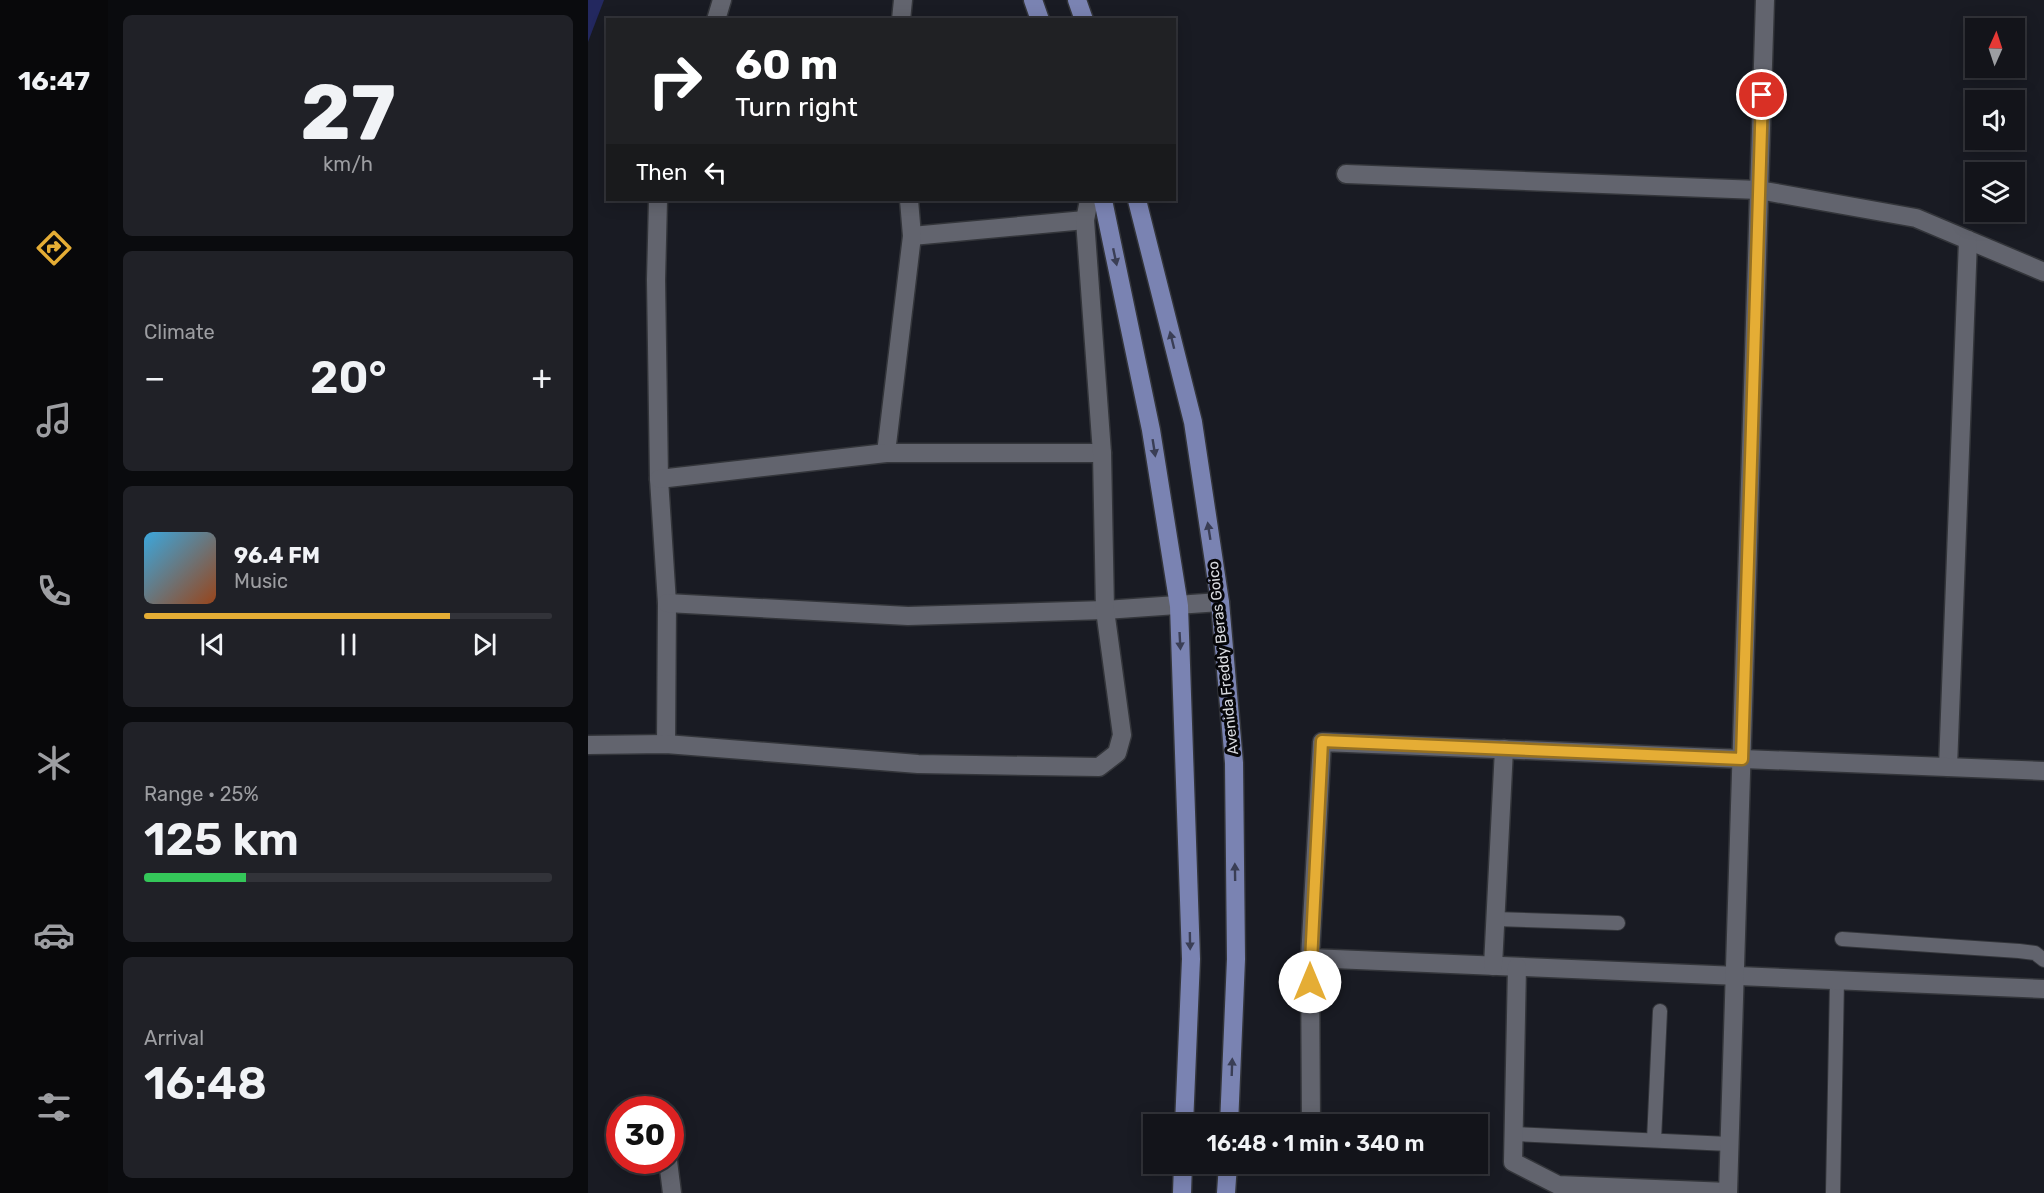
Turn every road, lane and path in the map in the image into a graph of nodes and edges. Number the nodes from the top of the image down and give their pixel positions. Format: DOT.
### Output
graph roads {
  1 [pos="723,0"];
  2 [pos="903,0"];
  3 [pos="1033,0"];
  4 [pos="1077,0"];
  5 [pos="1765,0"];
  6 [pos="717,18"];
  7 [pos="901,18"];
  8 [pos="1039,18"];
  9 [pos="1083,18"];
  10 [pos="1346,174"];
  11 [pos="1759,190"];
  12 [pos="658,201"];
  13 [pos="909,201"];
  14 [pos="1089,201"];
  15 [pos="1102,201"];
  16 [pos="1137,201"];
  17 [pos="1085,220"];
  18 [pos="912,236"];
  19 [pos="1968,240"];
  20 [pos="2044,272"];
  21 [pos="886,453"];
  22 [pos="1102,453"];
  23 [pos="659,479"];
  24 [pos="1220,602"];
  25 [pos="667,603"];
  26 [pos="1179,606"];
  27 [pos="1106,610"];
  28 [pos="666,744"];
  29 [pos="588,745"];
  30 [pos="1504,749"];
  31 [pos="1742,759"];
  32 [pos="1948,767"];
  33 [pos="2044,771"];
  34 [pos="1495,919"];
  35 [pos="1618,924"];
  36 [pos="1842,939"];
  37 [pos="1310,958"];
  38 [pos="2044,960"];
  39 [pos="1492,966"];
  40 [pos="1517,967"];
  41 [pos="1734,976"];
  42 [pos="1838,980"];
  43 [pos="2044,989"];
  44 [pos="1660,1011"];
  45 [pos="1184,1114"];
  46 [pos="1229,1114"];
  47 [pos="1311,1114"];
  48 [pos="1513,1134"];
  49 [pos="1654,1140"];
  50 [pos="1729,1144"];
  51 [pos="670,1174"];
  52 [pos="1183,1174"];
  53 [pos="1227,1174"];
  54 [pos="672,1193"];
  55 [pos="1182,1193"];
  56 [pos="1226,1193"];
  57 [pos="1728,1193"];
  58 [pos="1833,1193"];
  1 -- 6 [label="street"];
  2 -- 7 [label="street"];
  3 -- 8 [label="main road"];
  4 -- 9 [label="main road"];
  5 -- 11 [label="street"];
  10 -- 11 [label="street"];
  11 -- 19 [label="street"];
  11 -- 31 [label="street"];
  12 -- 23 [label="street"];
  13 -- 18 [label="street"];
  14 -- 17 [label="street"];
  15 -- 26 [label="main road, one-way"];
  24 -- 16 [label="main road, Avenida Freddy Beras Goico, one-way"];
  17 -- 18 [label="street"];
  17 -- 22 [label="street"];
  18 -- 21 [label="street"];
  19 -- 20 [label="street"];
  19 -- 32 [label="street"];
  21 -- 22 [label="street"];
  21 -- 23 [label="street"];
  22 -- 27 [label="street"];
  23 -- 25 [label="street"];
  24 -- 26 [label="street"];
  46 -- 24 [label="main road, Avenida Freddy Beras Goico, one-way"];
  25 -- 27 [label="street"];
  25 -- 28 [label="street"];
  26 -- 27 [label="street"];
  26 -- 45 [label="main road, one-way"];
  27 -- 28 [label="street"];
  28 -- 29 [label="street"];
  30 -- 31 [label="street"];
  30 -- 34 [label="street"];
  30 -- 37 [label="street"];
  31 -- 32 [label="street"];
  31 -- 41 [label="street"];
  32 -- 33 [label="street"];
  34 -- 35 [label="lane"];
  34 -- 39 [label="street"];
  36 -- 38 [label="lane"];
  37 -- 39 [label="street"];
  37 -- 47 [label="street"];
  39 -- 40 [label="street"];
  40 -- 41 [label="street"];
  40 -- 48 [label="street"];
  41 -- 42 [label="street"];
  41 -- 50 [label="street"];
  42 -- 43 [label="street"];
  42 -- 58 [label="lane"];
  44 -- 49 [label="lane"];
  48 -- 49 [label="lane"];
  48 -- 57 [label="street"];
  49 -- 50 [label="lane"];
  50 -- 57 [label="street"];
  51 -- 54 [label="street"];
  52 -- 55 [label="main road"];
  53 -- 56 [label="main road"];
}
